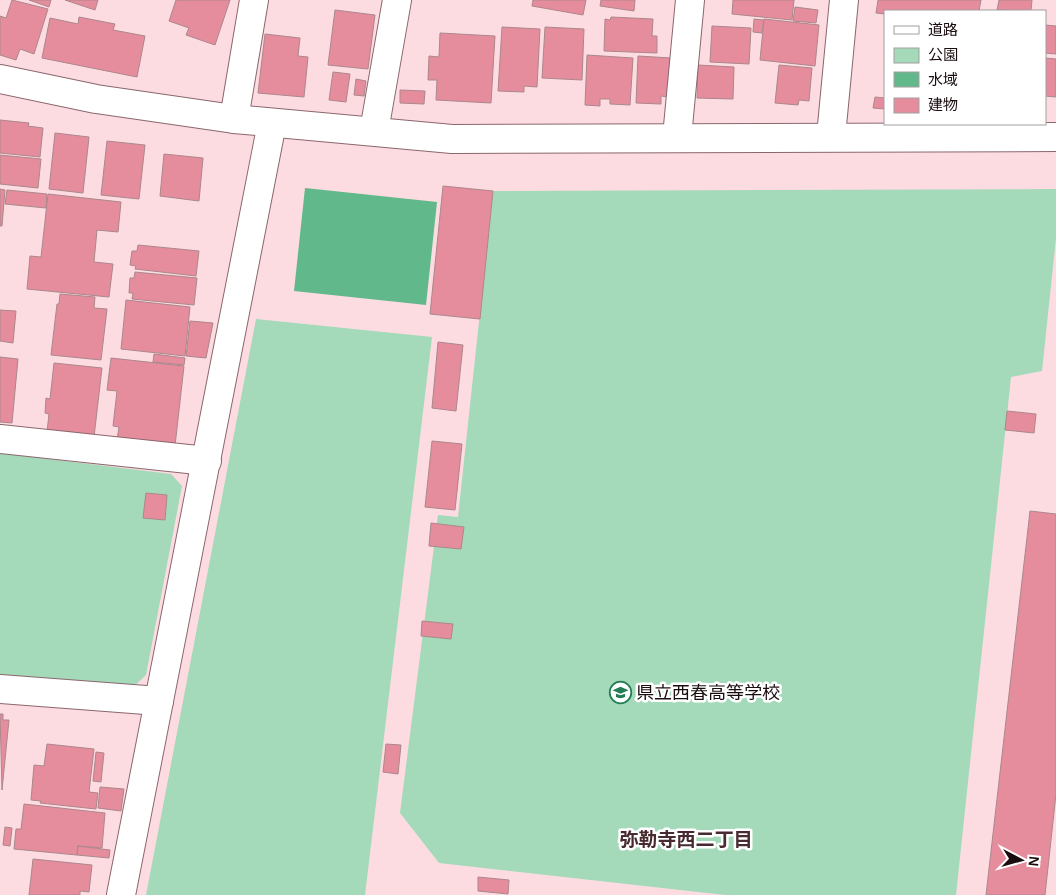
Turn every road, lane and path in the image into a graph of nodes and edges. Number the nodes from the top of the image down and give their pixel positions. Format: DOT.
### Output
graph roads {
  1 [pos="254,0"];
  2 [pos="397,0"];
  3 [pos="690,0"];
  4 [pos="844,0"];
  5 [pos="0,79"];
  6 [pos="234,118"];
  7 [pos="272,124"];
  8 [pos="374,131"];
  9 [pos="831,136"];
  10 [pos="677,137"];
  11 [pos="1056,137"];
  12 [pos="0,439"];
  13 [pos="207,462"];
  14 [pos="0,690"];
  15 [pos="159,701"];
  16 [pos="121,895"];
  1 -- 6 [label="street"];
  2 -- 8 [label="street"];
  3 -- 10 [label="street"];
  4 -- 9 [label="street"];
  5 -- 6 [label="street"];
  6 -- 7 [label="street"];
  7 -- 8 [label="street"];
  7 -- 13 [label="street"];
  8 -- 10 [label="street"];
  9 -- 10 [label="street"];
  9 -- 11 [label="street"];
  12 -- 13 [label="street"];
  13 -- 15 [label="street"];
  14 -- 15 [label="street"];
  15 -- 16 [label="street"];
}
